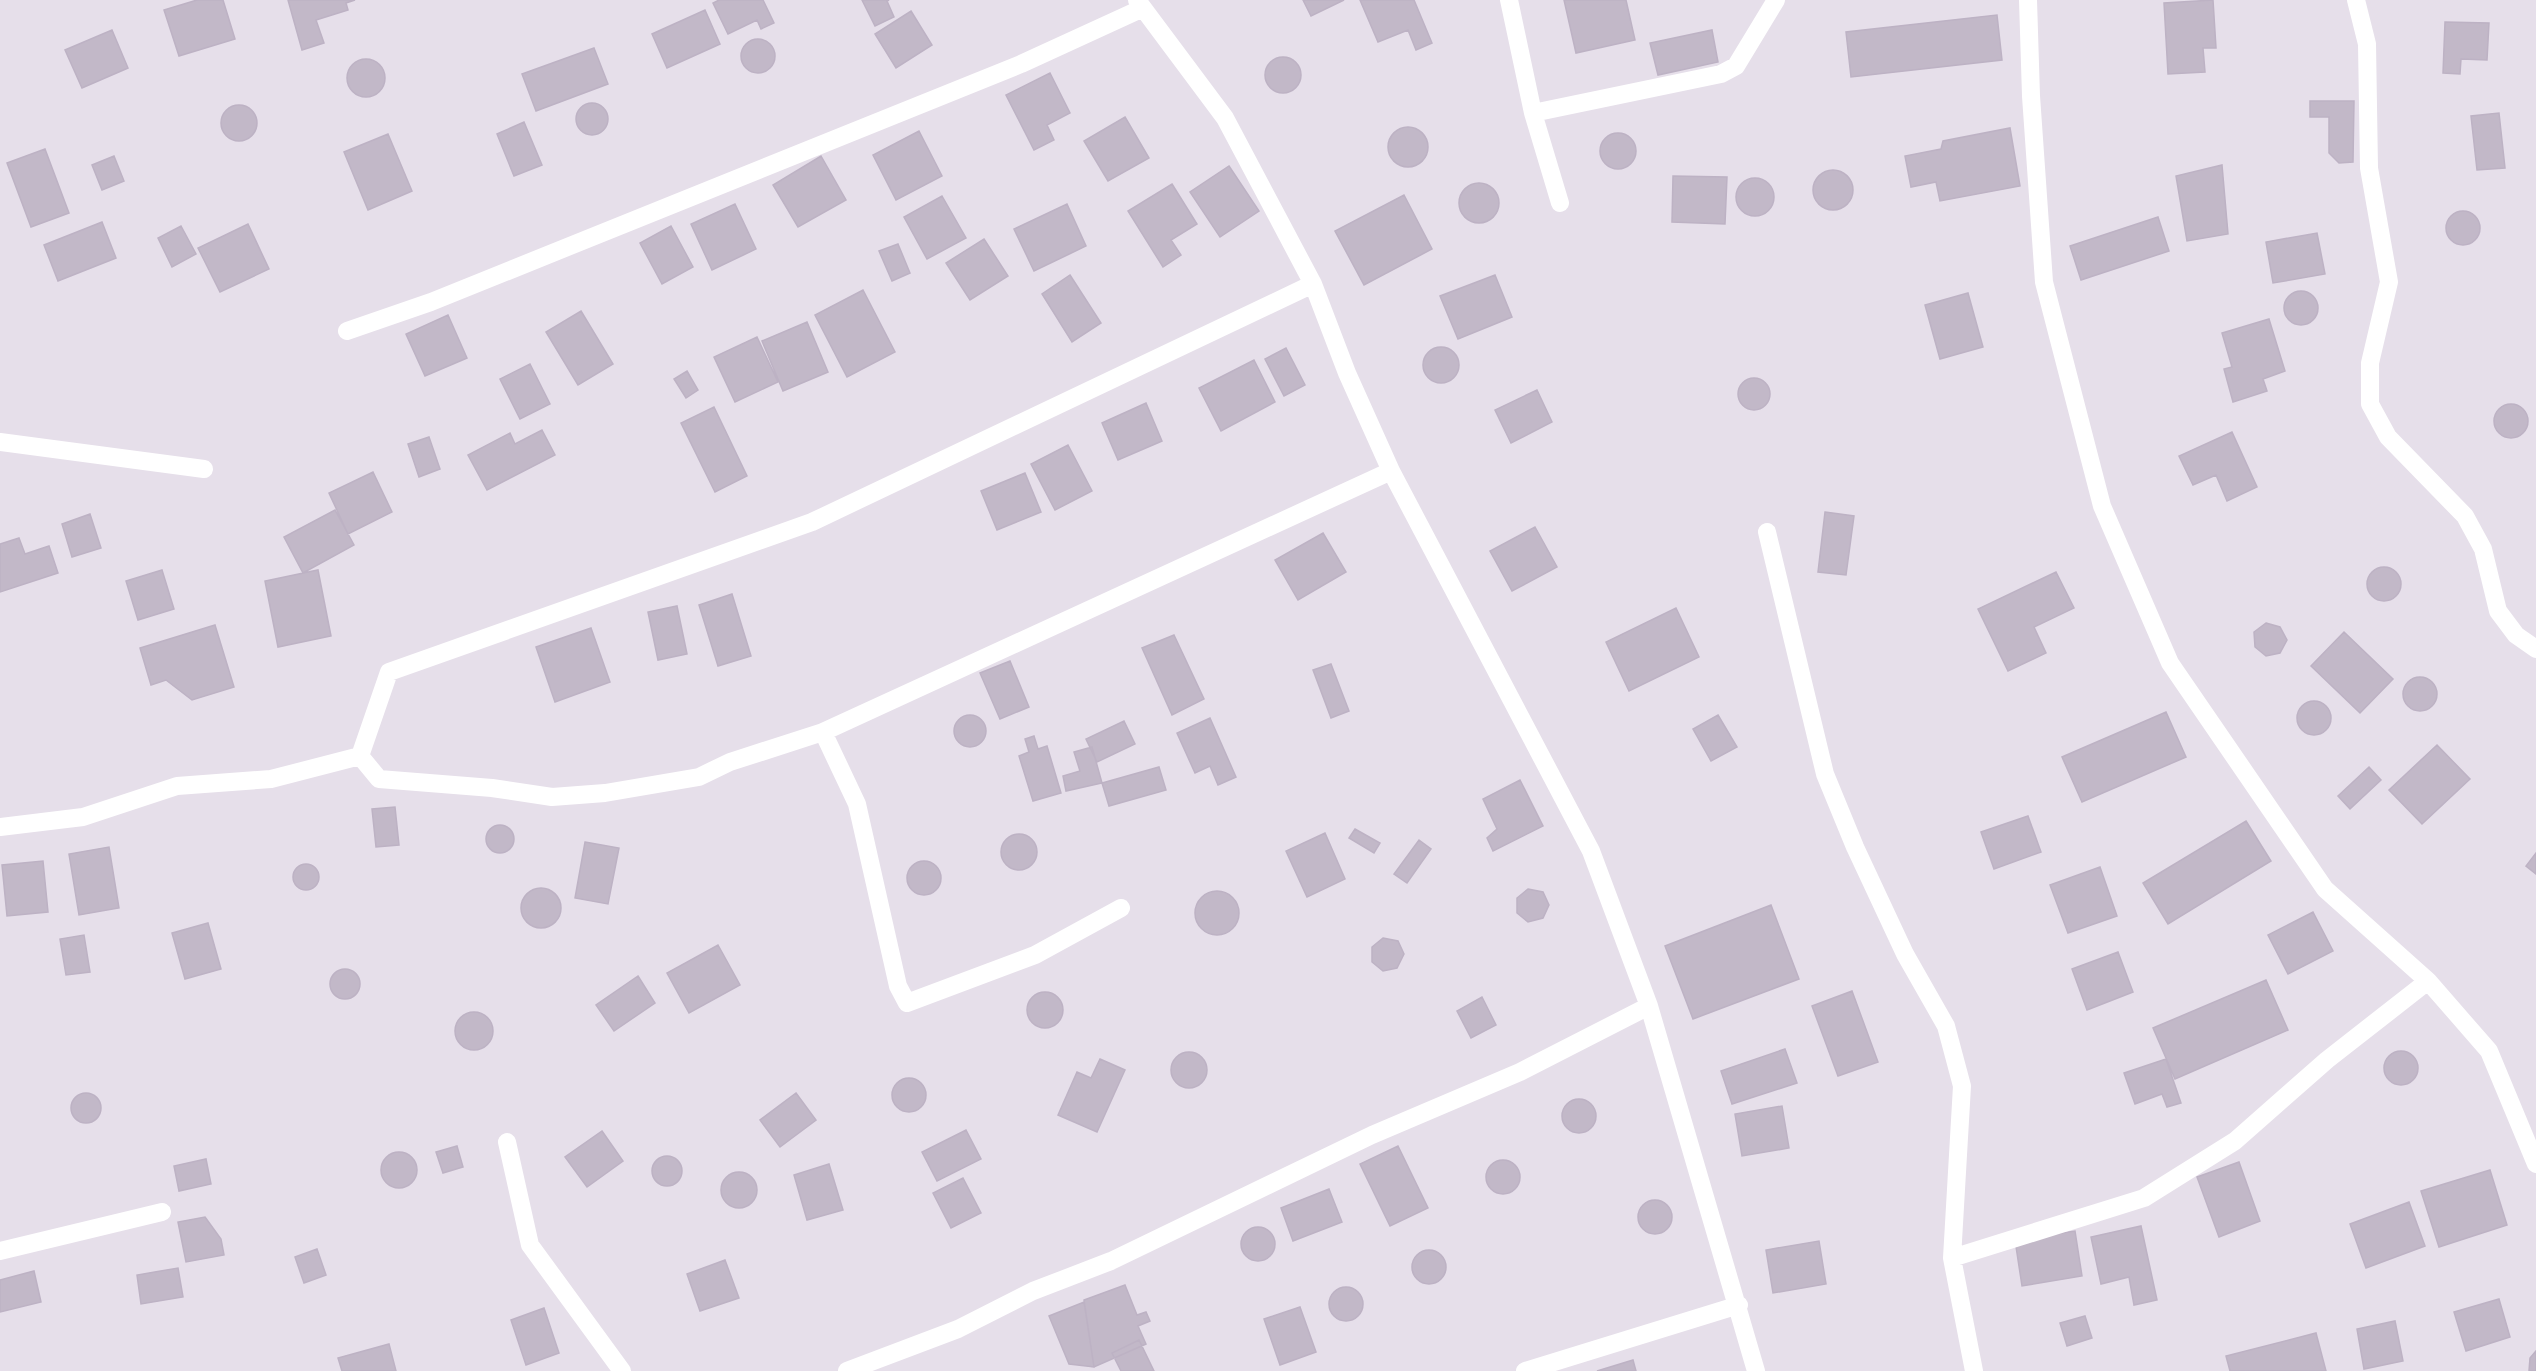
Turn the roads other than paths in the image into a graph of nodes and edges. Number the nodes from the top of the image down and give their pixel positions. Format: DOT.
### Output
graph roads {
  1 [pos="1509,0"];
  2 [pos="1776,0"];
  3 [pos="2028,0"];
  4 [pos="2356,0"];
  5 [pos="1140,4"];
  6 [pos="1533,113"];
  7 [pos="1560,203"];
  8 [pos="1313,284"];
  9 [pos="347,331"];
  10 [pos="0,442"];
  11 [pos="204,469"];
  12 [pos="1391,471"];
  13 [pos="1767,532"];
  14 [pos="2536,649"];
  15 [pos="823,732"];
  16 [pos="360,756"];
  17 [pos="0,827"];
  18 [pos="1121,908"];
  19 [pos="2428,981"];
  20 [pos="1649,1005"];
  21 [pos="507,1142"];
  22 [pos="2536,1164"];
  23 [pos="162,1212"];
  24 [pos="0,1251"];
  25 [pos="1952,1258"];
  26 [pos="1739,1305"];
  27 [pos="622,1371"];
  28 [pos="848,1371"];
  29 [pos="1526,1371"];
  30 [pos="1756,1371"];
  31 [pos="1974,1371"];
  1 -- 6 [label="street"];
  2 -- 6 [label="street"];
  3 -- 19 [label="street"];
  4 -- 14 [label="street"];
  5 -- 8 [label="street"];
  5 -- 9 [label="street"];
  6 -- 7 [label="street"];
  8 -- 12 [label="street"];
  8 -- 16 [label="street"];
  10 -- 11 [label="street"];
  12 -- 15 [label="street"];
  12 -- 20 [label="street"];
  13 -- 25 [label="street"];
  15 -- 16 [label="street"];
  15 -- 18 [label="street"];
  16 -- 17 [label="street"];
  19 -- 22 [label="street"];
  19 -- 25 [label="street"];
  20 -- 26 [label="street"];
  20 -- 28 [label="street"];
  21 -- 27 [label="street"];
  23 -- 24 [label="street"];
  25 -- 31 [label="street"];
  26 -- 29 [label="street"];
  26 -- 30 [label="street"];
}
